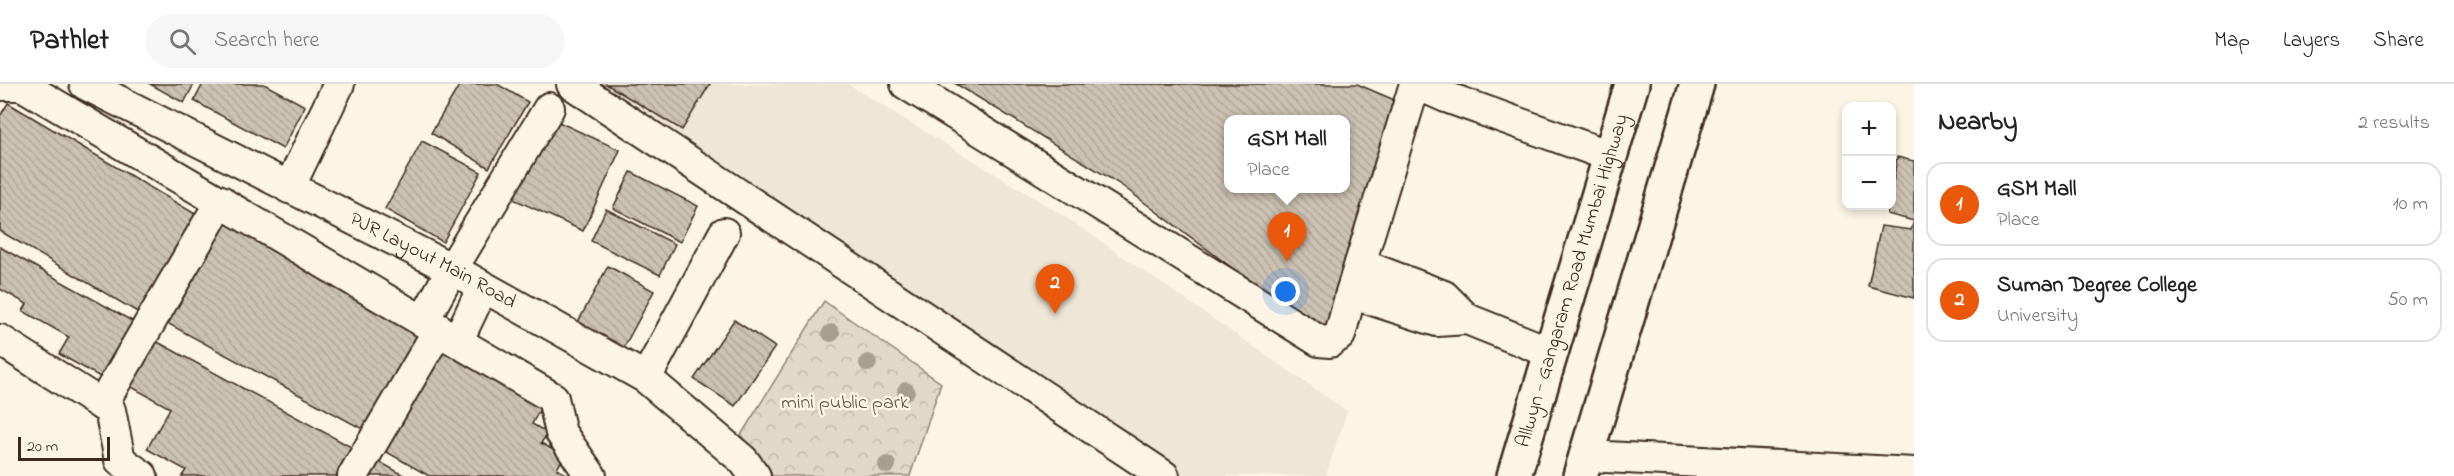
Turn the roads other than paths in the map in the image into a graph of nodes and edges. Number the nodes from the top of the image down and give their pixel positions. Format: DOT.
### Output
graph roads {
  1 [pos="85,84"];
  2 [pos="339,84"];
  3 [pos="572,84"];
  4 [pos="906,84"];
  5 [pos="1416,84"];
  6 [pos="1632,84"];
  7 [pos="1697,84"];
  8 [pos="15,85"];
  9 [pos="118,92"];
  10 [pos="549,108"];
  11 [pos="1610,156"];
  12 [pos="289,188"];
  13 [pos="221,201"];
  14 [pos="724,233"];
  15 [pos="1360,264"];
  16 [pos="452,268"];
  17 [pos="483,286"];
  18 [pos="1351,293"];
  19 [pos="1467,319"];
  20 [pos="440,329"];
  21 [pos="0,340"];
  22 [pos="1552,352"];
  23 [pos="646,378"];
  24 [pos="102,405"];
  25 [pos="1584,466"];
  26 [pos="1914,473"];
  27 [pos="142,476"];
  28 [pos="353,476"];
  29 [pos="591,476"];
  30 [pos="755,476"];
  31 [pos="1164,476"];
  32 [pos="1514,476"];
  1 -- 9 [label="street, PJR Layout Main Road"];
  2 -- 12 [label="street"];
  3 -- 31 [label="street"];
  4 -- 18 [label="street"];
  5 -- 11 [label="street"];
  5 -- 15 [label="street"];
  6 -- 11 [label="highway, Allwyn - Gangaram Road Mumbai Highway"];
  7 -- 25 [label="highway"];
  8 -- 13 [label="street"];
  9 -- 12 [label="street, PJR Layout Main Road"];
  10 -- 16 [label="street"];
  11 -- 22 [label="highway, Allwyn - Gangaram Road Mumbai Highway"];
  12 -- 16 [label="street, PJR Layout Main Road"];
  13 -- 20 [label="street"];
  13 -- 24 [label="street"];
  14 -- 23 [label="street"];
  15 -- 18 [label="street"];
  15 -- 19 [label="street"];
  16 -- 17 [label="street, PJR Layout Main Road"];
  16 -- 20 [label="street"];
  17 -- 20 [label="street"];
  17 -- 23 [label="street, PJR Layout Main Road"];
  18 -- 19 [label="street"];
  19 -- 22 [label="street"];
  20 -- 28 [label="street"];
  20 -- 29 [label="street"];
  21 -- 24 [label="street"];
  22 -- 32 [label="highway, Allwyn - Gangaram Road Mumbai Highway"];
  23 -- 30 [label="street, PJR Layout Main Road"];
  24 -- 27 [label="street"];
  25 -- 26 [label="street"];
}
